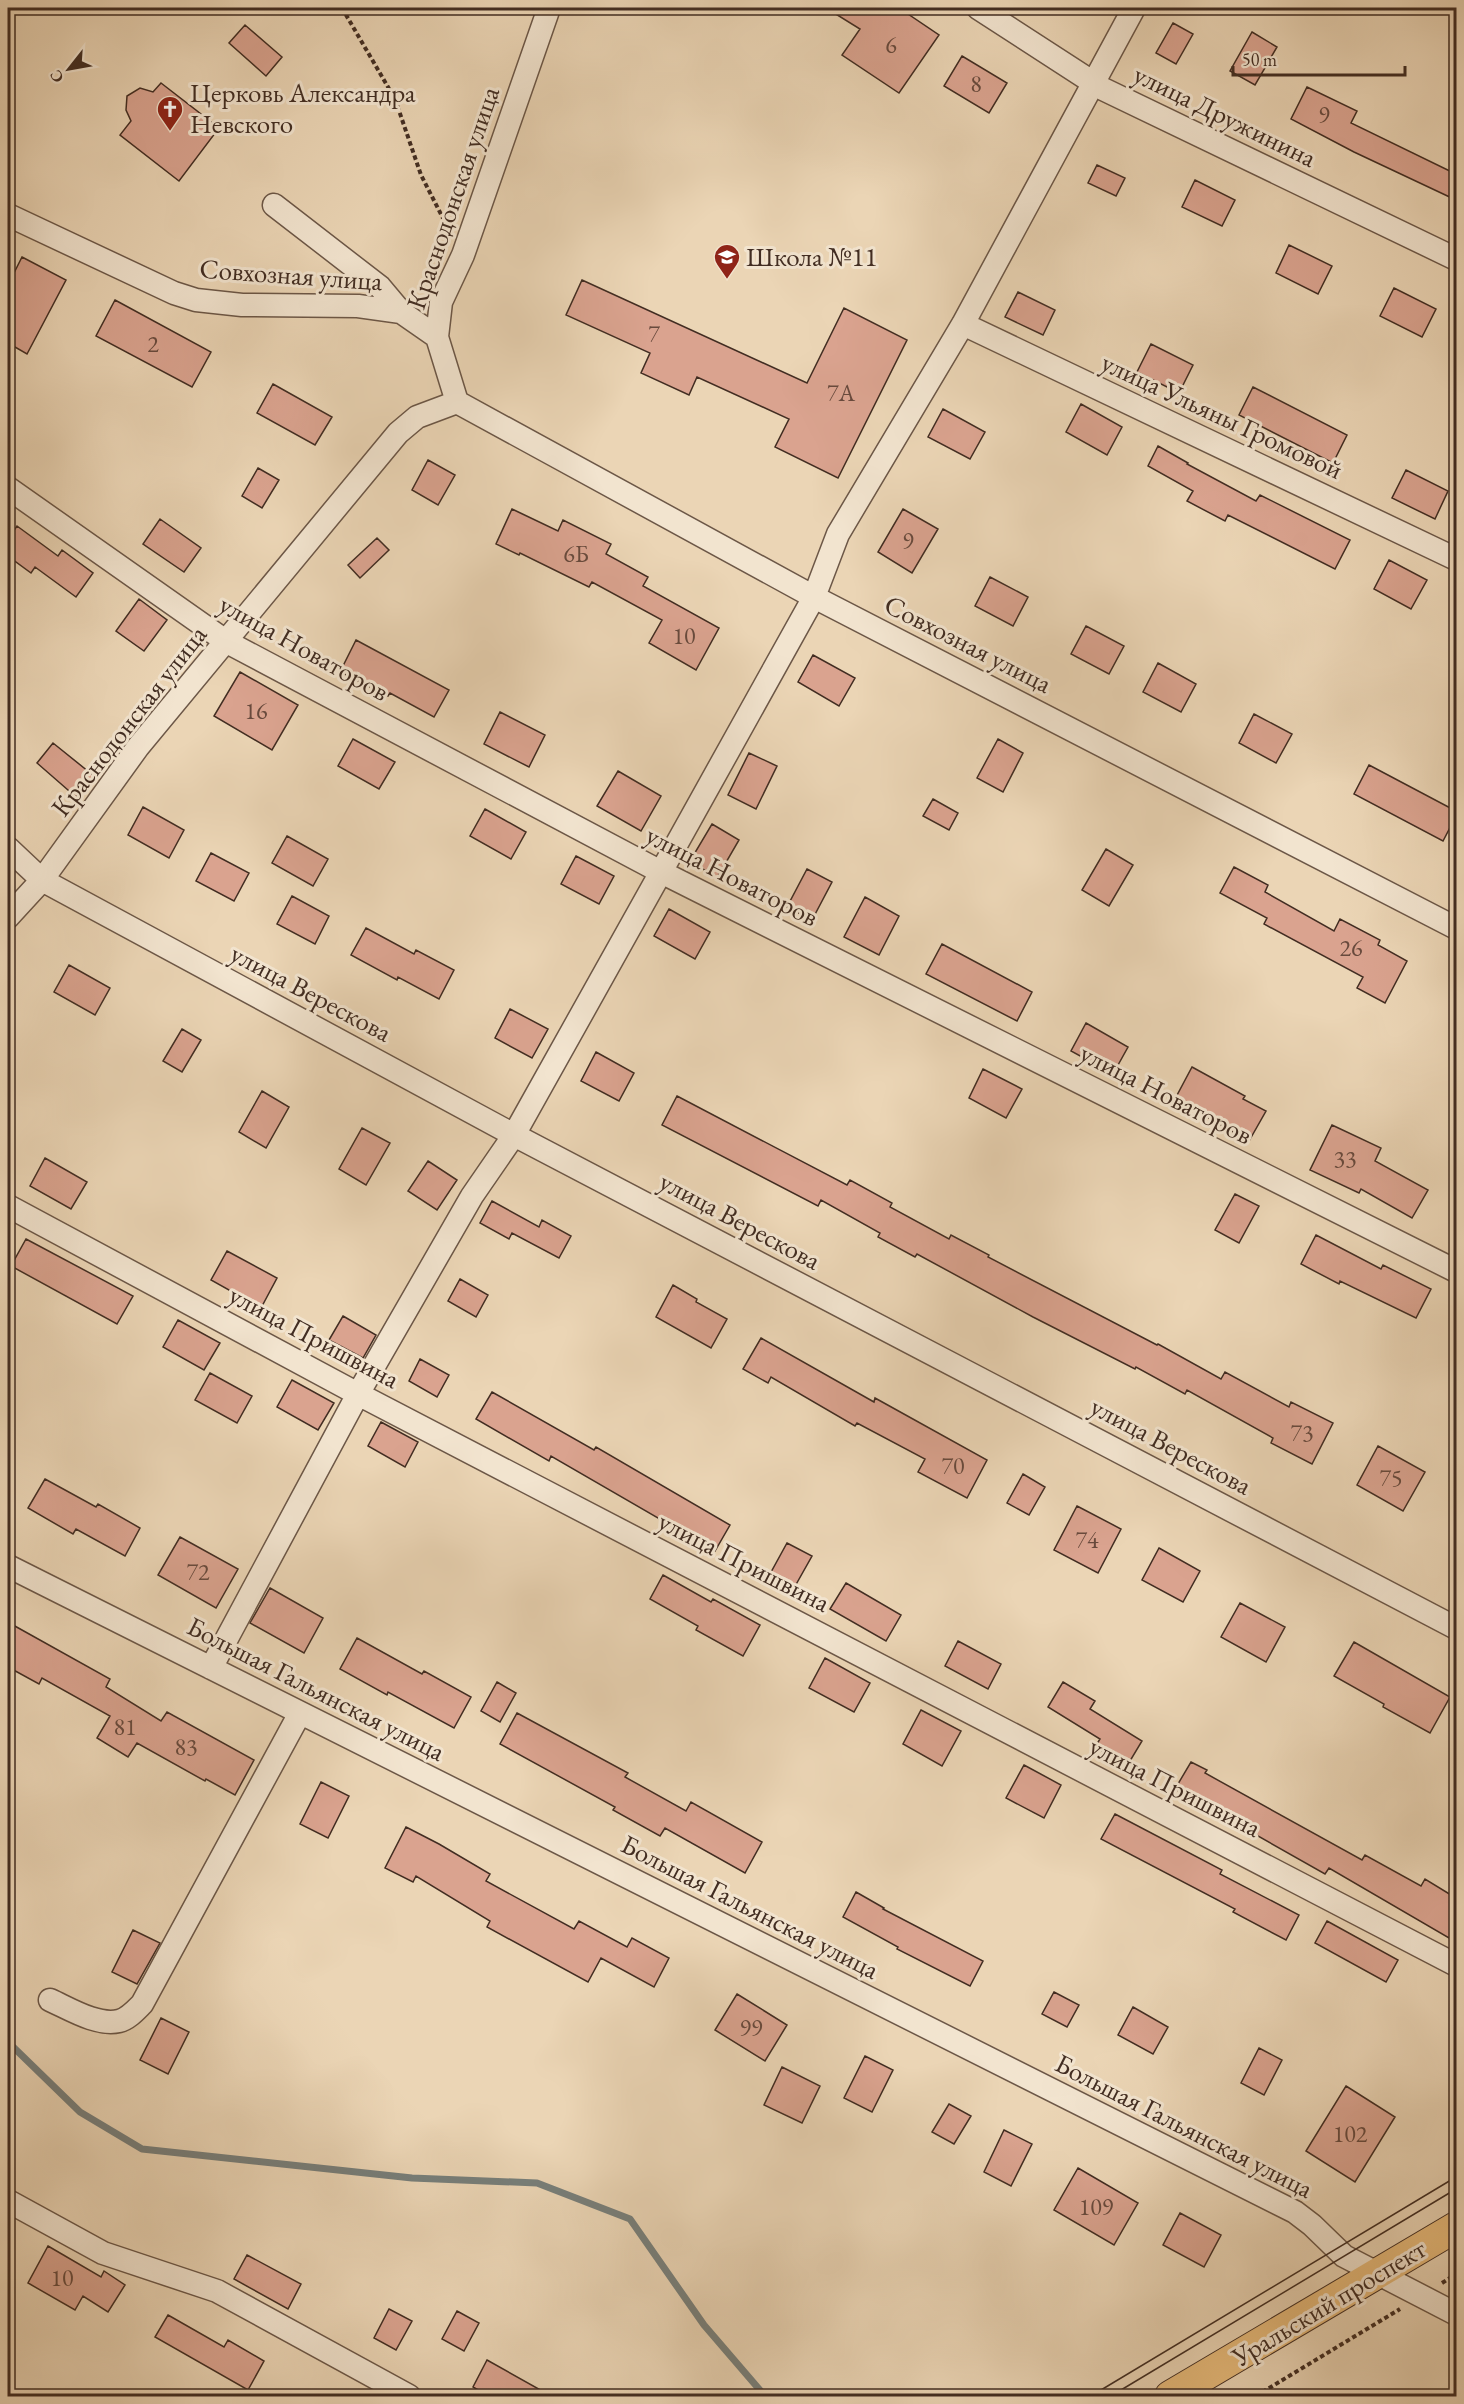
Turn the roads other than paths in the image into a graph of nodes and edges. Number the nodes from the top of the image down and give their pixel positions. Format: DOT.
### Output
graph roads {
  1 [pos="549,8"];
  2 [pos="978,8"];
  3 [pos="1134,8"];
  4 [pos="1094,82"];
  5 [pos="274,205"];
  6 [pos="8,214"];
  7 [pos="1456,259"];
  8 [pos="401,312"];
  9 [pos="963,324"];
  10 [pos="437,337"];
  11 [pos="457,402"];
  12 [pos="8,488"];
  13 [pos="1456,559"];
  14 [pos="814,597"];
  15 [pos="227,642"];
  16 [pos="8,848"];
  17 [pos="661,872"];
  18 [pos="42,880"];
  19 [pos="8,917"];
  20 [pos="1456,928"];
  21 [pos="514,1135"];
  22 [pos="8,1206"];
  23 [pos="1456,1271"];
  24 [pos="358,1394"];
  25 [pos="8,1566"];
  26 [pos="1456,1628"];
  27 [pos="211,1668"];
  28 [pos="300,1713"];
  29 [pos="1456,1965"];
  30 [pos="50,2000"];
  31 [pos="8,2201"];
  32 [pos="1456,2227"];
  33 [pos="1378,2275"];
  34 [pos="1456,2314"];
  35 [pos="410,2397"];
  36 [pos="1170,2397"];
  1 -- 10 [label="street, Краснодонская улица"];
  2 -- 4 [label="street, улица Дружинина"];
  3 -- 4 [label="street"];
  4 -- 7 [label="street, улица Дружинина"];
  4 -- 9 [label="street"];
  5 -- 8 [label="street"];
  6 -- 8 [label="street, Совхозная улица"];
  8 -- 10 [label="street, Совхозная улица"];
  9 -- 13 [label="street, улица Ульяны Громовой"];
  9 -- 14 [label="street"];
  10 -- 11 [label="street, Краснодонская улица"];
  11 -- 14 [label="street, Совхозная улица"];
  11 -- 15 [label="street, Краснодонская улица"];
  12 -- 15 [label="street, улица Новаторов"];
  14 -- 17 [label="street"];
  14 -- 20 [label="street, Совхозная улица"];
  15 -- 17 [label="street, улица Новаторов"];
  15 -- 18 [label="street, Краснодонская улица"];
  16 -- 18 [label="street, улица Верескова"];
  17 -- 21 [label="street"];
  17 -- 23 [label="street, улица Новаторов"];
  18 -- 19 [label="street, Краснодонская улица"];
  18 -- 21 [label="street, улица Верескова"];
  21 -- 24 [label="street"];
  21 -- 26 [label="street, улица Верескова"];
  22 -- 24 [label="street, улица Пришвина"];
  24 -- 27 [label="street"];
  24 -- 29 [label="street, улица Пришвина"];
  25 -- 27 [label="street, Большая Гальянская улица"];
  27 -- 28 [label="street, Большая Гальянская улица"];
  28 -- 30 [label="street"];
  28 -- 33 [label="street, Большая Гальянская улица"];
  31 -- 35 [label="street"];
  32 -- 33 [label="main road, Уральский проспект"];
  33 -- 34 [label="street, Большая Гальянская улица"];
  33 -- 36 [label="main road, Уральский проспект"];
}
